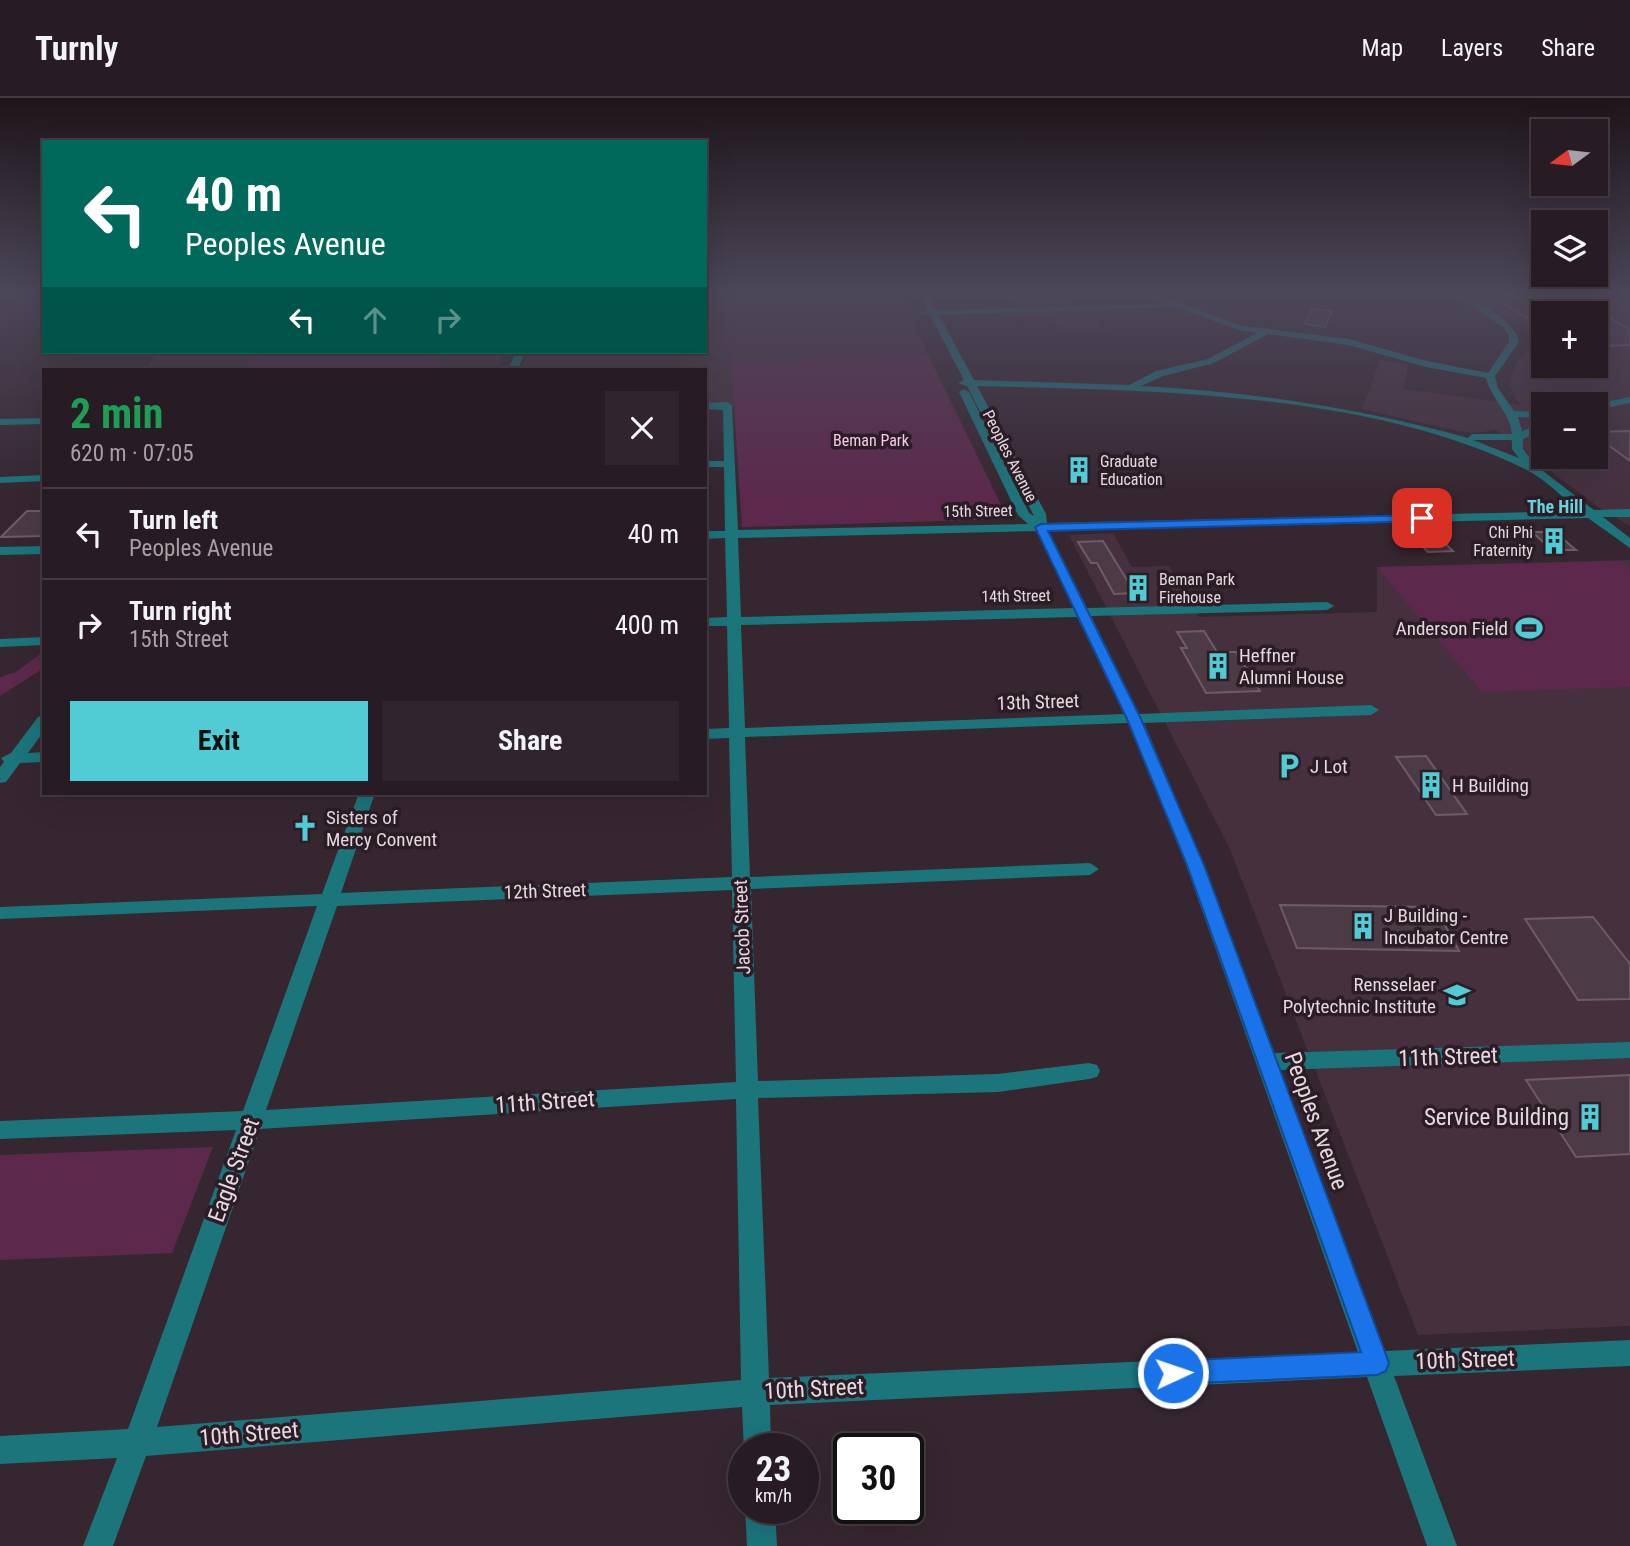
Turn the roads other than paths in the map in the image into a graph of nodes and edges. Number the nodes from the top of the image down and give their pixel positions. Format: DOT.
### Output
graph roads {
  1 [pos="951,361"];
  2 [pos="955,361"];
  3 [pos="1209,361"];
  4 [pos="1414,361"];
  5 [pos="1501,361"];
  6 [pos="1490,376"];
  7 [pos="959,383"];
  8 [pos="972,383"];
  9 [pos="1132,388"];
  10 [pos="1630,400"];
  11 [pos="1608,405"];
  12 [pos="707,406"];
  13 [pos="1510,414"];
  14 [pos="1531,415"];
  15 [pos="42,421"];
  16 [pos="0,422"];
  17 [pos="1531,431"];
  18 [pos="1446,433"];
  19 [pos="1517,437"];
  20 [pos="707,464"];
  21 [pos="729,464"];
  22 [pos="1531,467"];
  23 [pos="1534,469"];
  24 [pos="42,478"];
  25 [pos="0,480"];
  26 [pos="1630,513"];
  27 [pos="1592,514"];
  28 [pos="1041,527"];
  29 [pos="707,535"];
  30 [pos="731,535"];
  31 [pos="1630,544"];
  32 [pos="42,550"];
  33 [pos="0,551"];
  34 [pos="1327,606"];
  35 [pos="1082,612"];
  36 [pos="707,621"];
  37 [pos="733,621"];
  38 [pos="42,641"];
  39 [pos="0,643"];
  40 [pos="1371,710"];
  41 [pos="1134,719"];
  42 [pos="42,722"];
  43 [pos="737,733"];
  44 [pos="707,734"];
  45 [pos="42,757"];
  46 [pos="7,758"];
  47 [pos="0,778"];
  48 [pos="366,795"];
  49 [pos="1090,869"];
  50 [pos="741,883"];
  51 [pos="331,899"];
  52 [pos="0,913"];
  53 [pos="1630,1049"];
  54 [pos="1266,1062"];
  55 [pos="1089,1071"];
  56 [pos="747,1090"];
  57 [pos="252,1120"];
  58 [pos="0,1130"];
  59 [pos="1630,1353"];
  60 [pos="1377,1363"];
  61 [pos="755,1392"];
  62 [pos="756,1433"];
  63 [pos="137,1443"];
  64 [pos="0,1450"];
  65 [pos="761,1524"];
  66 [pos="98,1546"];
  67 [pos="762,1546"];
  68 [pos="1442,1546"];
  1 -- 7 [label="street, Peoples Avenue"];
  2 -- 8 [label="street, Peoples Avenue"];
  3 -- 9 [label="street"];
  4 -- 6 [label="street"];
  5 -- 6 [label="street"];
  6 -- 13 [label="street"];
  7 -- 8 [label="street"];
  7 -- 28 [label="street, Peoples Avenue"];
  8 -- 9 [label="street"];
  8 -- 28 [label="street, Peoples Avenue"];
  9 -- 18 [label="street"];
  10 -- 11 [label="street"];
  12 -- 21 [label="street, Jacob Street"];
  13 -- 14 [label="street"];
  13 -- 19 [label="street"];
  15 -- 16 [label="street"];
  17 -- 19 [label="street"];
  18 -- 19 [label="street"];
  18 -- 22 [label="street"];
  19 -- 22 [label="street"];
  20 -- 21 [label="street"];
  21 -- 30 [label="street, Jacob Street"];
  23 -- 27 [label="street"];
  24 -- 25 [label="street"];
  26 -- 27 [label="street, 15th Street"];
  27 -- 28 [label="street, 15th Street"];
  27 -- 31 [label="street"];
  28 -- 30 [label="street, 15th Street"];
  28 -- 35 [label="street, Peoples Avenue"];
  29 -- 30 [label="street, 15th Street"];
  30 -- 37 [label="street, Jacob Street"];
  32 -- 33 [label="street"];
  34 -- 35 [label="street, 14th Street"];
  35 -- 37 [label="street, 14th Street"];
  35 -- 41 [label="street, Peoples Avenue"];
  36 -- 37 [label="street, 14th Street"];
  37 -- 43 [label="street, Jacob Street"];
  38 -- 39 [label="street"];
  40 -- 41 [label="street, 13th Street"];
  41 -- 43 [label="street, 13th Street"];
  41 -- 54 [label="street, Peoples Avenue"];
  42 -- 46 [label="street"];
  43 -- 44 [label="street, 13th Street"];
  43 -- 50 [label="street, Jacob Street"];
  45 -- 46 [label="street"];
  46 -- 47 [label="street"];
  48 -- 51 [label="street, Eagle Street"];
  49 -- 50 [label="street, 12th Street"];
  50 -- 51 [label="street, 12th Street"];
  50 -- 56 [label="street, Jacob Street"];
  51 -- 52 [label="street, 12th Street"];
  51 -- 57 [label="street, Eagle Street"];
  53 -- 54 [label="street, 11th Street"];
  54 -- 60 [label="street, Peoples Avenue"];
  55 -- 56 [label="street, 11th Street"];
  56 -- 57 [label="street, 11th Street"];
  56 -- 61 [label="street, Jacob Street"];
  57 -- 58 [label="street, 11th Street"];
  57 -- 63 [label="street, Eagle Street"];
  59 -- 60 [label="street, 10th Street"];
  60 -- 61 [label="street, 10th Street"];
  60 -- 68 [label="street, Peoples Avenue"];
  61 -- 62 [label="street, Jacob Street"];
  61 -- 63 [label="street, 10th Street"];
  63 -- 64 [label="street, 10th Street"];
  63 -- 66 [label="street, Eagle Street"];
  65 -- 67 [label="street"];
}
